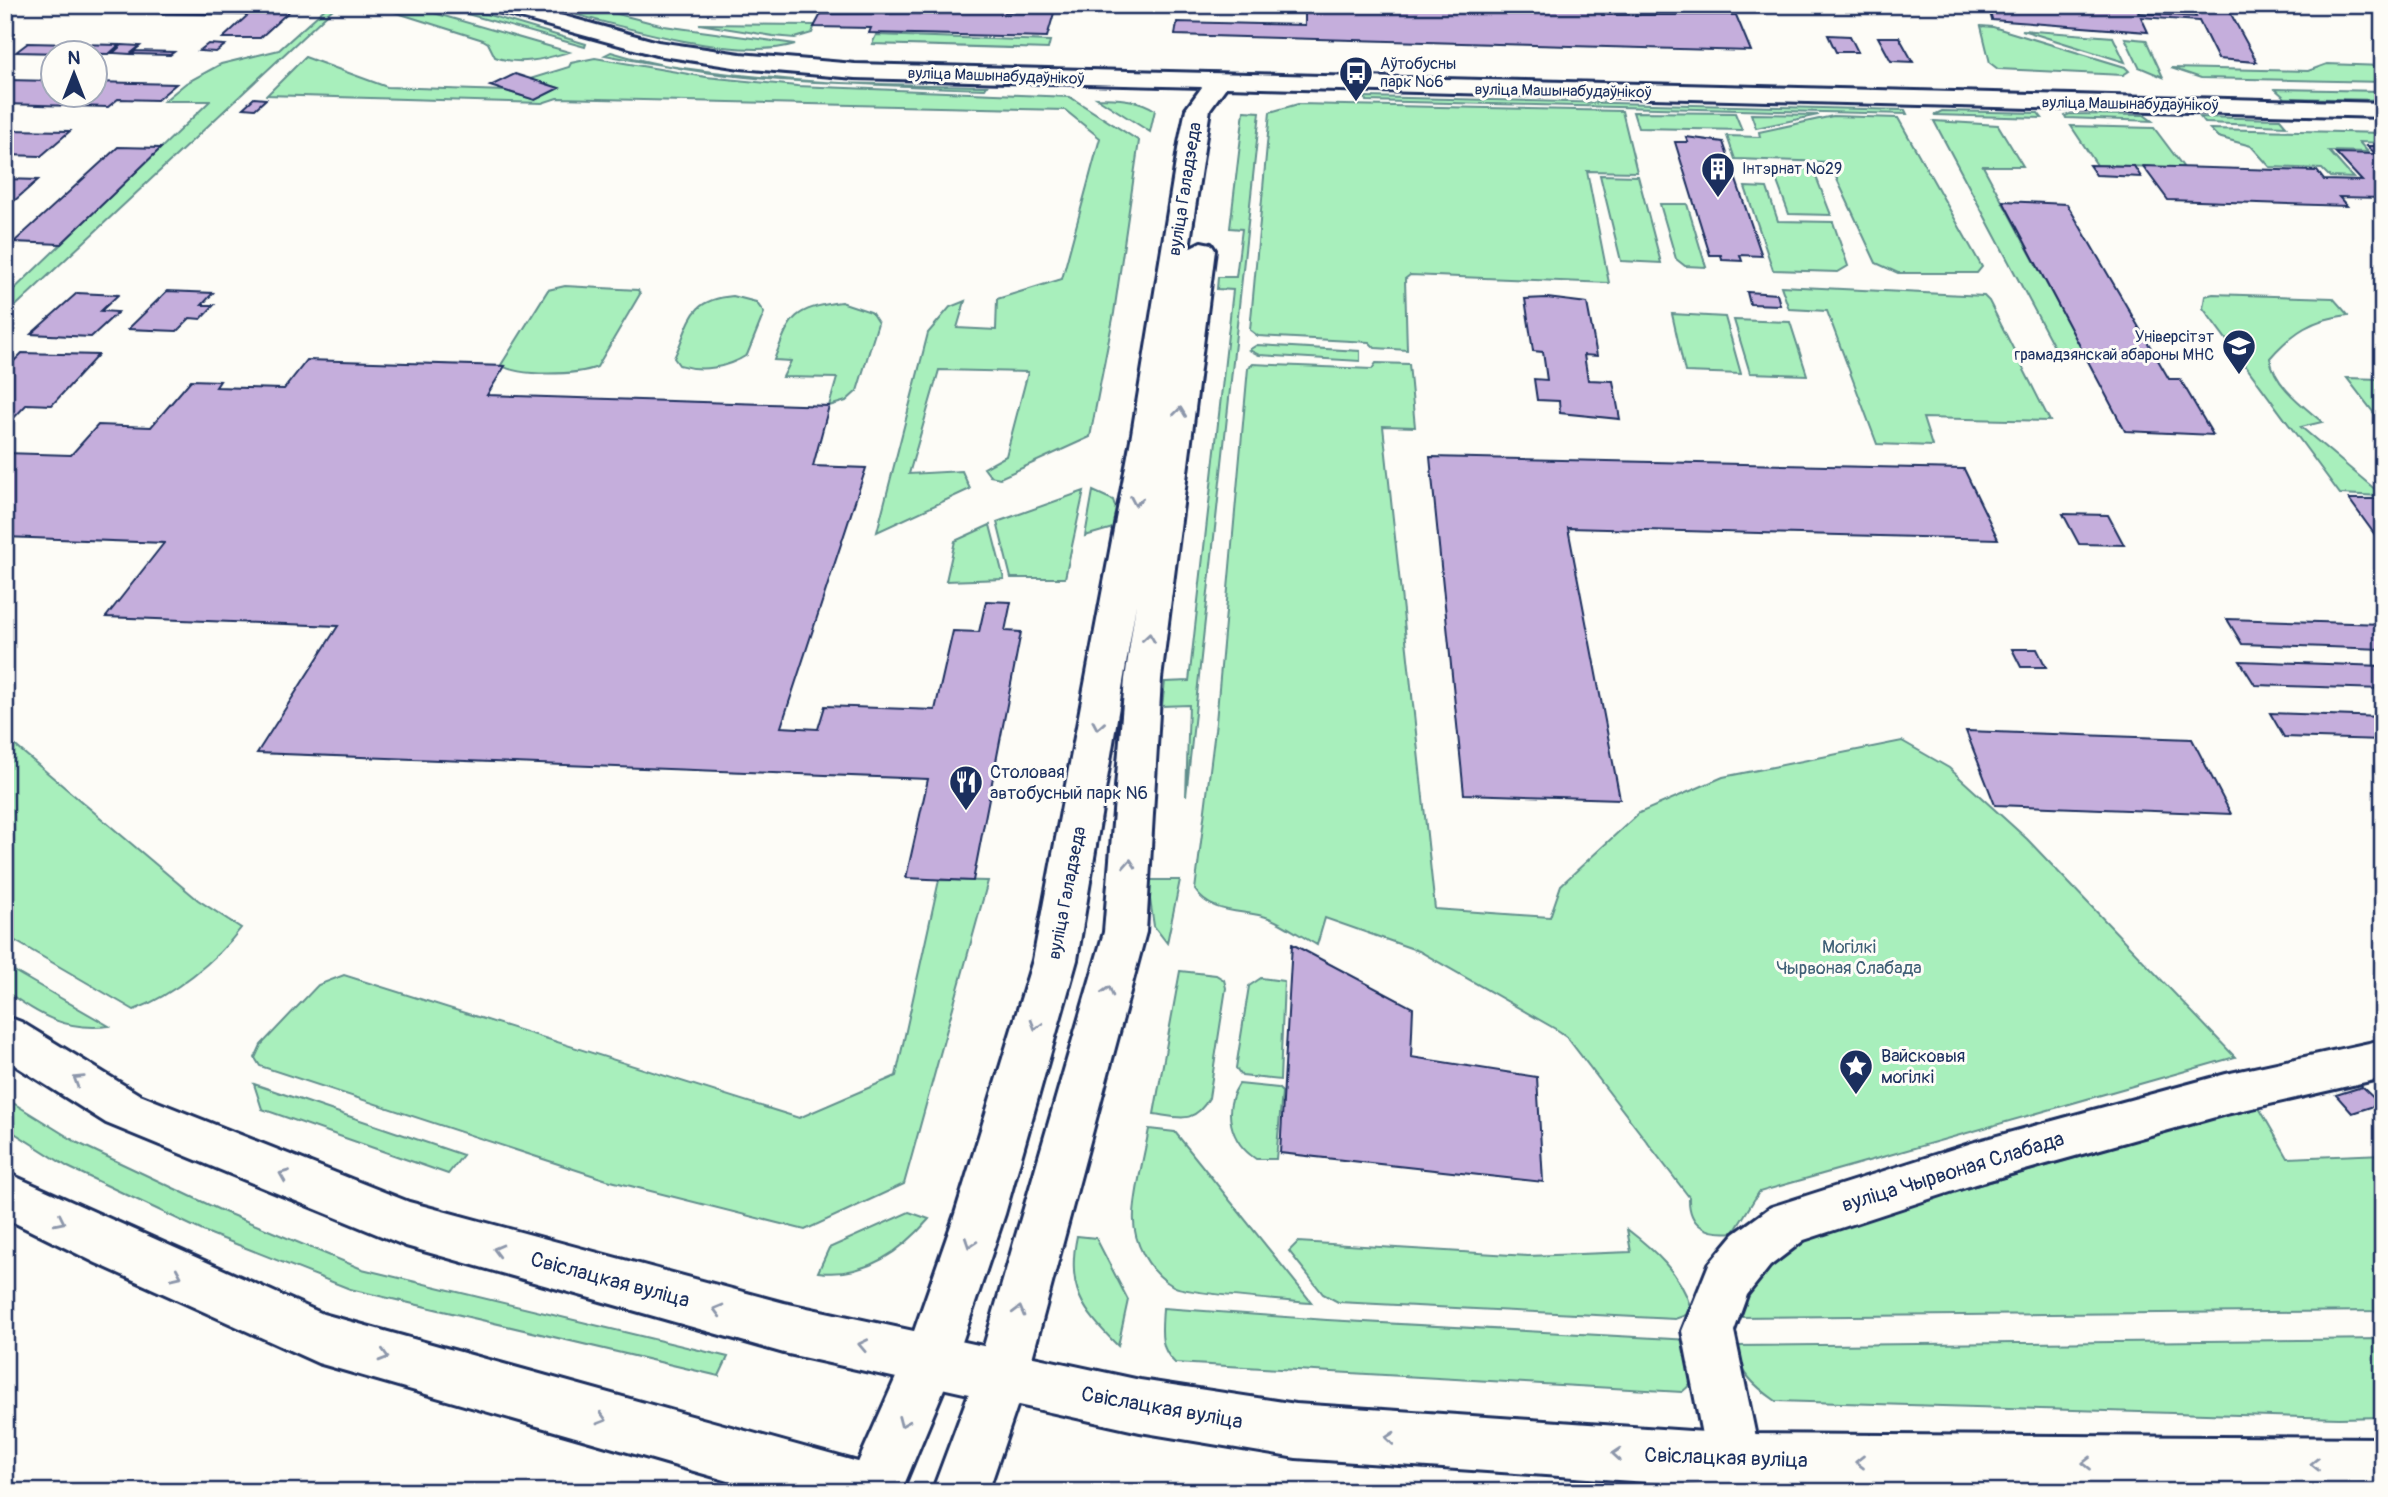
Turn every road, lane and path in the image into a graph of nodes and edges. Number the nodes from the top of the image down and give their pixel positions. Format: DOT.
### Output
graph roads {
  1 [pos="499,5"];
  2 [pos="1219,103"];
  3 [pos="2383,110"];
  4 [pos="1212,178"];
  5 [pos="5,1035"];
  6 [pos="2383,1059"];
  7 [pos="5,1194"];
  8 [pos="930,1360"];
  9 [pos="1001,1377"];
  10 [pos="1734,1461"];
  11 [pos="2383,1465"];
  12 [pos="865,1492"];
  13 [pos="873,1492"];
  14 [pos="960,1492"];
  1 -- 2 [label="main road, вуліца Машынабудаўнікоў"];
  2 -- 3 [label="main road, вуліца Машынабудаўнікоў"];
  2 -- 8 [label="main road, вуліца Галадзеда, one-way"];
  9 -- 4 [label="main road, вуліца Галадзеда, one-way"];
  8 -- 5 [label="main road, Свіслацкая вуліца, one-way"];
  6 -- 10 [label="main road, вуліца Чырвоная Слабада"];
  7 -- 12 [label="main road, one-way"];
  8 -- 9 [label="main road, Свіслацкая вуліца"];
  8 -- 13 [label="main road, вуліца Галадзеда, one-way"];
  10 -- 9 [label="main road, Свіслацкая вуліца, one-way"];
  9 -- 14 [label="main road, вуліца Галадзеда"];
  11 -- 10 [label="main road, Свіслацкая вуліца, one-way"];
}
